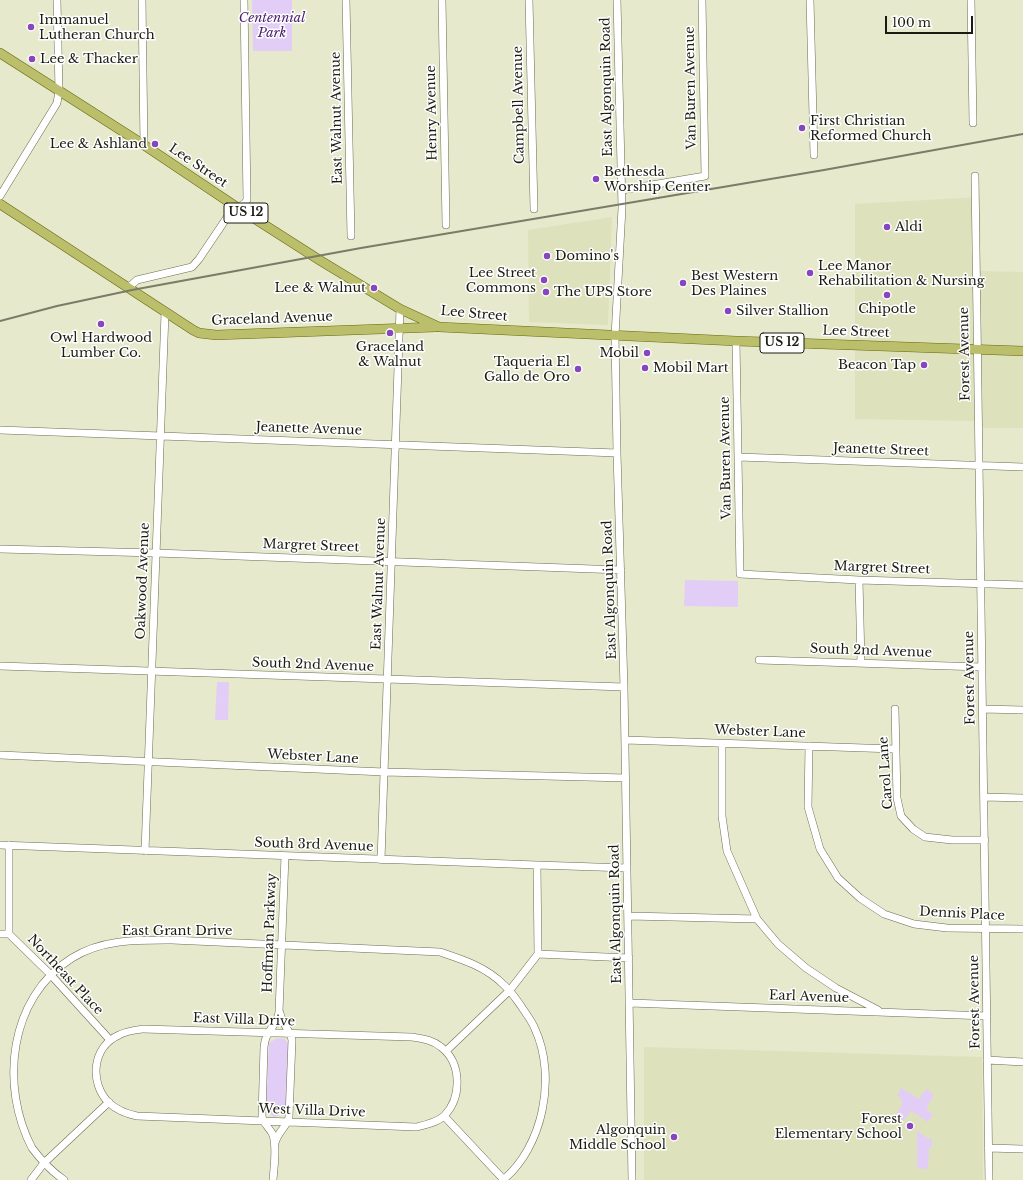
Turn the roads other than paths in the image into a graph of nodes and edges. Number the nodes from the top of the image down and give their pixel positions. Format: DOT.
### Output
graph roads {
  1 [pos="57,0"];
  2 [pos="142,0"];
  3 [pos="244,0"];
  4 [pos="346,0"];
  5 [pos="442,0"];
  6 [pos="529,0"];
  7 [pos="617,0"];
  8 [pos="702,0"];
  9 [pos="810,0"];
  10 [pos="971,0"];
  11 [pos="0,53"];
  12 [pos="59,91"];
  13 [pos="973,123"];
  14 [pos="144,145"];
  15 [pos="814,155"];
  16 [pos="975,176"];
  17 [pos="622,190"];
  18 [pos="0,196"];
  19 [pos="0,204"];
  20 [pos="238,208"];
  21 [pos="534,209"];
  22 [pos="446,225"];
  23 [pos="352,236"];
  24 [pos="128,288"];
  25 [pos="400,310"];
  26 [pos="165,313"];
  27 [pos="439,327"];
  28 [pos="400,328"];
  29 [pos="615,336"];
  30 [pos="736,341"];
  31 [pos="977,350"];
  32 [pos="1023,351"];
  33 [pos="0,430"];
  34 [pos="160,436"];
  35 [pos="396,444"];
  36 [pos="617,453"];
  37 [pos="738,457"];
  38 [pos="979,466"];
  39 [pos="1023,467"];
  40 [pos="0,549"];
  41 [pos="156,553"];
  42 [pos="392,561"];
  43 [pos="621,570"];
  44 [pos="740,574"];
  45 [pos="859,580"];
  46 [pos="981,584"];
  47 [pos="1023,585"];
  48 [pos="758,660"];
  49 [pos="861,662"];
  50 [pos="0,666"];
  51 [pos="982,667"];
  52 [pos="152,671"];
  53 [pos="388,680"];
  54 [pos="624,687"];
  55 [pos="895,709"];
  56 [pos="983,709"];
  57 [pos="1023,710"];
  58 [pos="625,740"];
  59 [pos="722,743"];
  60 [pos="809,746"];
  61 [pos="895,749"];
  62 [pos="0,755"];
  63 [pos="148,761"];
  64 [pos="384,772"];
  65 [pos="626,778"];
  66 [pos="984,797"];
  67 [pos="1023,798"];
  68 [pos="984,840"];
  69 [pos="0,845"];
  70 [pos="9,846"];
  71 [pos="145,851"];
  72 [pos="285,856"];
  73 [pos="381,860"];
  74 [pos="537,865"];
  75 [pos="627,868"];
  76 [pos="628,916"];
  77 [pos="756,919"];
  78 [pos="986,928"];
  79 [pos="1023,928"];
  80 [pos="0,934"];
  81 [pos="9,934"];
  82 [pos="281,945"];
  83 [pos="538,954"];
  84 [pos="629,958"];
  85 [pos="50,974"];
  86 [pos="510,990"];
  87 [pos="630,1003"];
  88 [pos="880,1011"];
  89 [pos="279,1012"];
  90 [pos="987,1016"];
  91 [pos="267,1033"];
  92 [pos="291,1034"];
  93 [pos="110,1040"];
  94 [pos="446,1051"];
  95 [pos="987,1060"];
  96 [pos="1023,1062"];
  97 [pos="109,1102"];
  98 [pos="444,1116"];
  99 [pos="263,1121"];
  100 [pos="288,1122"];
  101 [pos="274,1143"];
  102 [pos="988,1148"];
  103 [pos="1023,1149"];
  104 [pos="44,1163"];
  105 [pos="31,1180"];
  106 [pos="64,1180"];
  107 [pos="274,1180"];
  108 [pos="504,1180"];
  109 [pos="632,1180"];
  110 [pos="989,1180"];
  1 -- 12 [label="street"];
  2 -- 14 [label="street"];
  3 -- 20 [label="street"];
  4 -- 23 [label="street, East Walnut Avenue"];
  5 -- 22 [label="street, Henry Avenue"];
  6 -- 21 [label="street, Campbell Avenue"];
  7 -- 17 [label="street, East Algonquin Road"];
  8 -- 17 [label="street, Van Buren Avenue"];
  9 -- 15 [label="street"];
  10 -- 13 [label="street"];
  11 -- 12 [label="main road, Lee Street / US 12"];
  12 -- 14 [label="main road, Lee Street / US 12"];
  12 -- 18 [label="street"];
  14 -- 20 [label="main road, Lee Street / US 12"];
  16 -- 31 [label="street, Forest Avenue"];
  17 -- 29 [label="street, East Algonquin Road"];
  19 -- 24 [label="main road, Graceland Avenue / US 12"];
  20 -- 24 [label="street"];
  20 -- 25 [label="main road, Lee Street / US 12"];
  24 -- 26 [label="main road, Graceland Avenue / US 12"];
  25 -- 27 [label="main road, Lee Street / US 12"];
  25 -- 28 [label="street, East Walnut Avenue"];
  26 -- 28 [label="main road, Graceland Avenue / US 12"];
  26 -- 34 [label="street, Oakwood Avenue"];
  27 -- 28 [label="main road, Graceland Avenue / US 12"];
  27 -- 29 [label="main road, Lee Street / US 12"];
  28 -- 35 [label="street, East Walnut Avenue"];
  29 -- 30 [label="main road, Lee Street / US 12"];
  29 -- 36 [label="street, East Algonquin Road"];
  30 -- 31 [label="main road, Lee Street / US 12"];
  30 -- 37 [label="street, Van Buren Avenue"];
  31 -- 32 [label="main road, Lee Street / US 12"];
  31 -- 38 [label="street, Forest Avenue"];
  33 -- 34 [label="street, Jeanette Avenue"];
  34 -- 35 [label="street, Jeanette Avenue"];
  34 -- 41 [label="street, Oakwood Avenue"];
  35 -- 36 [label="street, Jeanette Avenue"];
  35 -- 42 [label="street, East Walnut Avenue"];
  36 -- 43 [label="street, East Algonquin Road"];
  37 -- 38 [label="street, Jeanette Street"];
  37 -- 44 [label="street, Van Buren Avenue"];
  38 -- 39 [label="street, Jeanette Street"];
  38 -- 46 [label="street, Forest Avenue"];
  40 -- 41 [label="street, Margret Street"];
  41 -- 42 [label="street, Margret Street"];
  41 -- 52 [label="street, Oakwood Avenue"];
  42 -- 43 [label="street, Margret Street"];
  42 -- 53 [label="street, East Walnut Avenue"];
  43 -- 54 [label="street, East Algonquin Road"];
  44 -- 45 [label="street, Margret Street"];
  45 -- 46 [label="street, Margret Street"];
  45 -- 49 [label="street"];
  46 -- 47 [label="street, Margret Street"];
  46 -- 51 [label="street, Forest Avenue"];
  48 -- 49 [label="street, South 2nd Avenue"];
  49 -- 51 [label="street, South 2nd Avenue"];
  50 -- 52 [label="street, South 2nd Avenue"];
  51 -- 56 [label="street, Forest Avenue"];
  52 -- 53 [label="street, South 2nd Avenue"];
  52 -- 63 [label="street, Oakwood Avenue"];
  53 -- 54 [label="street, South 2nd Avenue"];
  53 -- 64 [label="street, East Walnut Avenue"];
  54 -- 58 [label="street, East Algonquin Road"];
  55 -- 61 [label="street, Carol Lane"];
  56 -- 57 [label="street"];
  56 -- 66 [label="street, Forest Avenue"];
  58 -- 59 [label="street, Webster Lane"];
  58 -- 65 [label="street, East Algonquin Road"];
  59 -- 60 [label="street, Webster Lane"];
  59 -- 77 [label="street"];
  60 -- 61 [label="street, Webster Lane"];
  60 -- 78 [label="street, Dennis Place"];
  61 -- 68 [label="street, Carol Lane"];
  62 -- 63 [label="street, Webster Lane"];
  63 -- 64 [label="street, Webster Lane"];
  63 -- 71 [label="street, Oakwood Avenue"];
  64 -- 65 [label="street, Webster Lane"];
  64 -- 73 [label="street, East Walnut Avenue"];
  65 -- 75 [label="street, East Algonquin Road"];
  66 -- 67 [label="street"];
  66 -- 68 [label="street, Forest Avenue"];
  68 -- 78 [label="street, Forest Avenue"];
  69 -- 70 [label="street, South 3rd Avenue"];
  70 -- 71 [label="street, South 3rd Avenue"];
  70 -- 81 [label="street"];
  71 -- 72 [label="street, South 3rd Avenue"];
  72 -- 73 [label="street, South 3rd Avenue"];
  72 -- 82 [label="street, Hoffman Parkway"];
  73 -- 74 [label="street, South 3rd Avenue"];
  74 -- 75 [label="street, South 3rd Avenue"];
  74 -- 83 [label="street"];
  75 -- 76 [label="street, East Algonquin Road"];
  76 -- 77 [label="street"];
  76 -- 84 [label="street, East Algonquin Road"];
  77 -- 88 [label="street"];
  78 -- 79 [label="street, Dennis Place"];
  78 -- 90 [label="street, Forest Avenue"];
  80 -- 81 [label="street, Northeast Place"];
  81 -- 85 [label="street, Northeast Place"];
  82 -- 85 [label="street, East Grant Drive"];
  82 -- 86 [label="street, East Grant Drive"];
  82 -- 89 [label="street, Hoffman Parkway"];
  83 -- 84 [label="street"];
  83 -- 86 [label="street"];
  84 -- 87 [label="street, East Algonquin Road"];
  85 -- 93 [label="street, Northeast Place"];
  85 -- 104 [label="street, East Grant Drive"];
  86 -- 94 [label="street"];
  86 -- 108 [label="street, East Grant Drive"];
  87 -- 88 [label="street, Earl Avenue"];
  87 -- 109 [label="street, East Algonquin Road"];
  88 -- 90 [label="street, Earl Avenue"];
  89 -- 91 [label="street, Hoffman Parkway"];
  89 -- 92 [label="street, Hoffman Parkway"];
  90 -- 95 [label="street, Forest Avenue"];
  91 -- 92 [label="street, East Villa Drive"];
  91 -- 93 [label="street, East Villa Drive"];
  91 -- 99 [label="street, Hoffman Parkway"];
  92 -- 94 [label="street, East Villa Drive"];
  92 -- 100 [label="street"];
  93 -- 97 [label="street, East Villa Drive"];
  94 -- 98 [label="street"];
  95 -- 96 [label="street"];
  95 -- 102 [label="street, Forest Avenue"];
  97 -- 99 [label="street, West Villa Drive"];
  97 -- 104 [label="street"];
  98 -- 100 [label="street, West Villa Drive"];
  98 -- 108 [label="street"];
  99 -- 100 [label="street, West Villa Drive"];
  99 -- 101 [label="street"];
  100 -- 101 [label="street"];
  101 -- 107 [label="street"];
  102 -- 103 [label="street"];
  102 -- 110 [label="street, Forest Avenue"];
  104 -- 105 [label="street"];
  104 -- 106 [label="street, East Grant Drive"];
}
